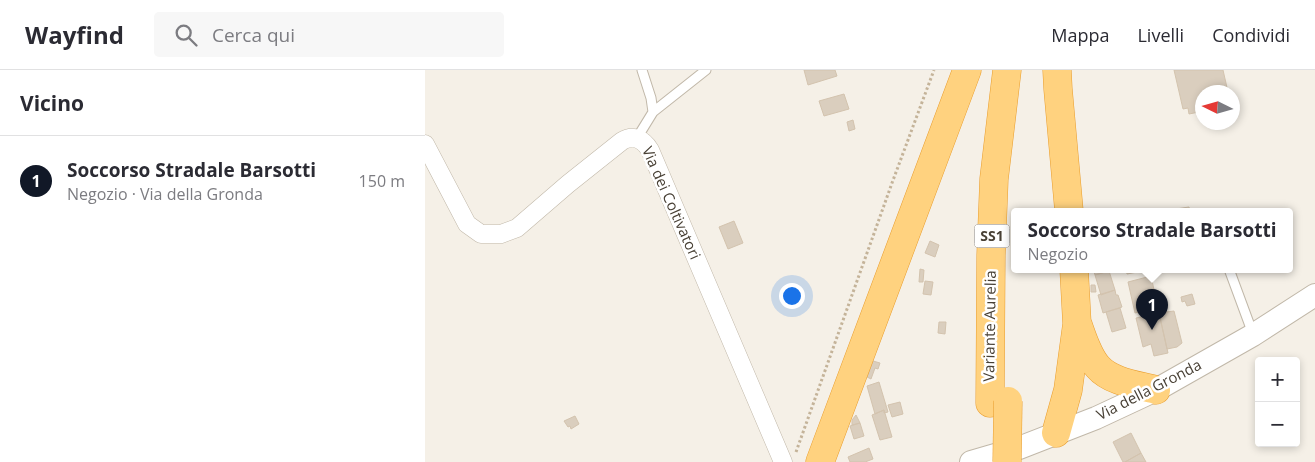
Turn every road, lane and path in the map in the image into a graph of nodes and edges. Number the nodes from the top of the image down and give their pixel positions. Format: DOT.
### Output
graph roads {
  1 [pos="642,70"];
  2 [pos="706,70"];
  3 [pos="934,70"];
  4 [pos="967,70"];
  5 [pos="1007,70"];
  6 [pos="1024,70"];
  7 [pos="1057,70"];
  8 [pos="653,112"];
  9 [pos="637,138"];
  10 [pos="425,144"];
  11 [pos="1011,208"];
  12 [pos="1069,208"];
  13 [pos="1011,221"];
  14 [pos="1074,273"];
  15 [pos="1230,273"];
  16 [pos="1315,295"];
  17 [pos="1077,324"];
  18 [pos="1253,335"];
  19 [pos="1156,390"];
  20 [pos="999,402"];
  21 [pos="1056,433"];
  22 [pos="809,459"];
  23 [pos="971,462"];
  24 [pos="989,462"];
  25 [pos="1007,462"];
  1 -- 8 [label="lane"];
  2 -- 8 [label="lane"];
  3 -- 22 [label="path"];
  4 -- 22 [label="highway"];
  5 -- 20 [label="highway, Variante Aurelia / SS1"];
  6 -- 11 [label="highway, Variante Aurelia / SS1"];
  7 -- 12 [label="highway"];
  8 -- 9 [label="lane"];
  9 -- 10 [label="street, Via dei Coltivatori"];
  9 -- 22 [label="street, Via dei Coltivatori"];
  13 -- 20 [label="highway, Variante Aurelia / SS1"];
  14 -- 17 [label="highway"];
  15 -- 18 [label="lane"];
  16 -- 18 [label="street, Via della Gronda"];
  17 -- 19 [label="highway"];
  17 -- 21 [label="highway"];
  18 -- 19 [label="street, Via della Gronda"];
  19 -- 21 [label="street, Via della Gronda"];
  20 -- 24 [label="highway, Variante Aurelia / SS1"];
  20 -- 25 [label="highway, Variante Aurelia / SS1, bridge"];
  21 -- 23 [label="street, Via della Gronda"];
}
